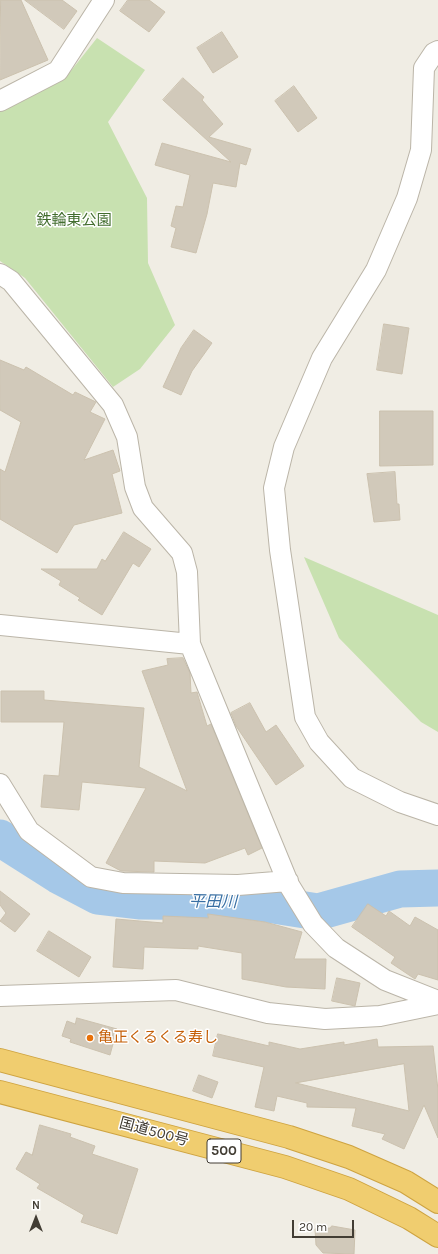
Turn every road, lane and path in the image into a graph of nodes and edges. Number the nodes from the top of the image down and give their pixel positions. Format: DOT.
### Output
graph roads {
  1 [pos="104,0"];
  2 [pos="438,52"];
  3 [pos="0,101"];
  4 [pos="0,274"];
  5 [pos="0,625"];
  6 [pos="190,644"];
  7 [pos="0,784"];
  8 [pos="438,815"];
  9 [pos="288,881"];
  10 [pos="0,996"];
  11 [pos="438,1001"];
  12 [pos="438,1004"];
  13 [pos="0,1060"];
  14 [pos="0,1092"];
  15 [pos="438,1202"];
  16 [pos="438,1236"];
  1 -- 3 [label="street"];
  2 -- 8 [label="street"];
  4 -- 6 [label="street"];
  5 -- 6 [label="street"];
  6 -- 9 [label="street"];
  7 -- 9 [label="street"];
  9 -- 11 [label="street"];
  10 -- 12 [label="street"];
  13 -- 15 [label="highway, 国道500号 / 500"];
  14 -- 16 [label="highway, 国道500号 / 500"];
}
